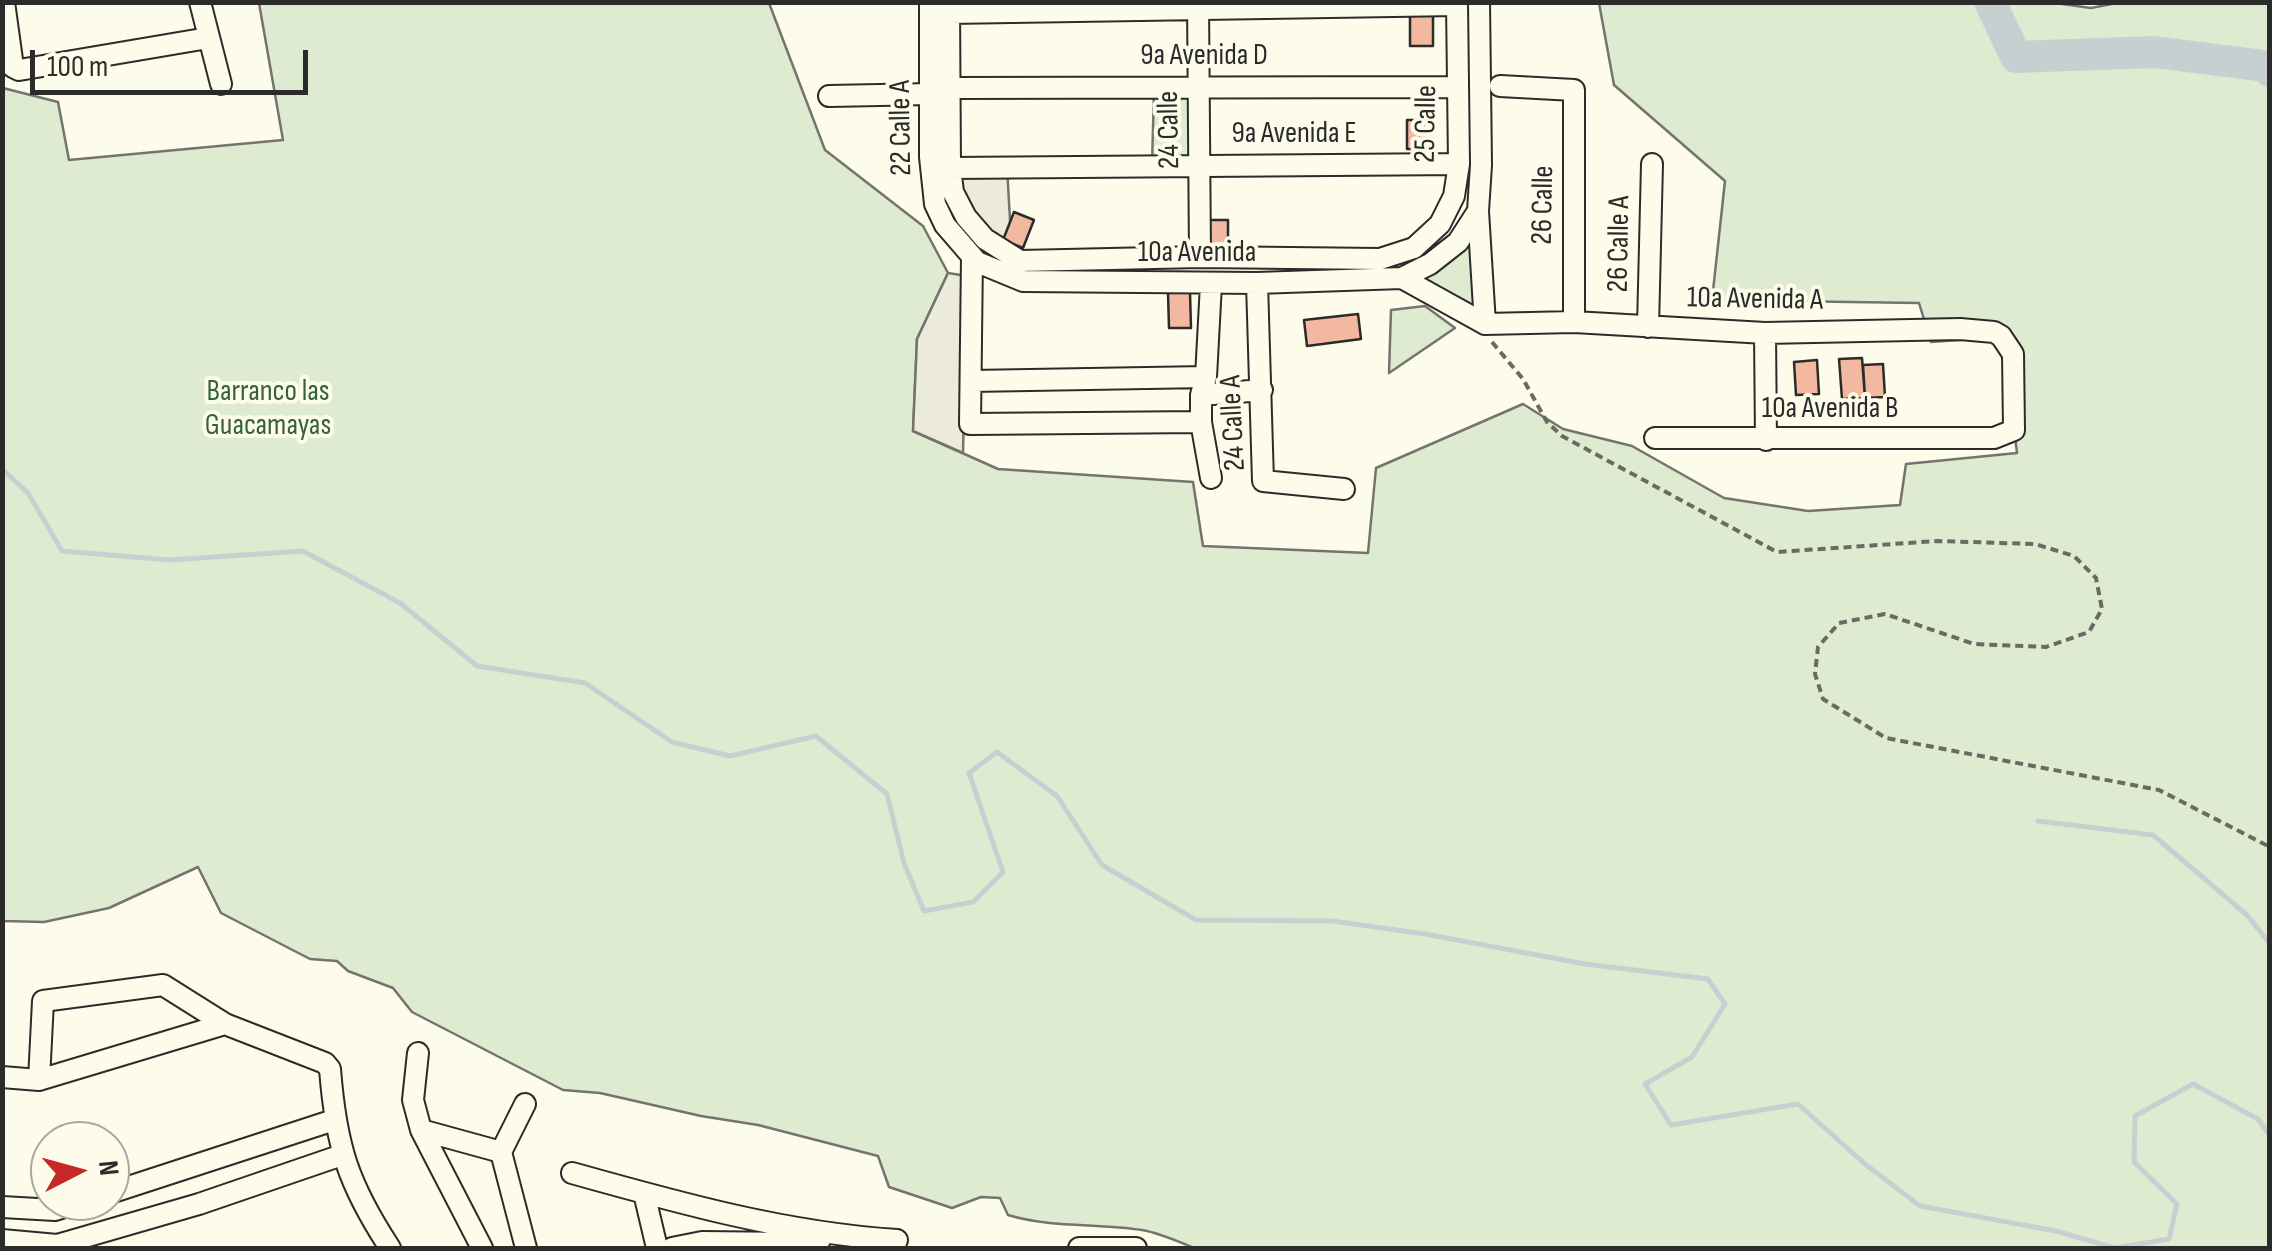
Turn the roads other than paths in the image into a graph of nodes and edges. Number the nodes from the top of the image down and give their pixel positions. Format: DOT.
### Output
graph roads {
  1 [pos="4,2"];
  2 [pos="200,2"];
  3 [pos="930,2"];
  4 [pos="1479,2"];
  5 [pos="1457,4"];
  6 [pos="1198,5"];
  7 [pos="949,8"];
  8 [pos="208,38"];
  9 [pos="1469,58"];
  10 [pos="221,84"];
  11 [pos="1199,86"];
  12 [pos="1500,86"];
  13 [pos="1458,87"];
  14 [pos="940,91"];
  15 [pos="829,96"];
  16 [pos="1200,164"];
  17 [pos="1458,164"];
  18 [pos="1652,164"];
  19 [pos="950,168"];
  20 [pos="953,192"];
  21 [pos="935,204"];
  22 [pos="1478,211"];
  23 [pos="966,217"];
  24 [pos="1428,237"];
  25 [pos="966,249"];
  26 [pos="1200,256"];
  27 [pos="1402,278"];
  28 [pos="1257,283"];
  29 [pos="1211,284"];
  30 [pos="1574,322"];
  31 [pos="1485,324"];
  32 [pos="1648,326"];
  33 [pos="1765,333"];
  34 [pos="971,380"];
  35 [pos="1204,386"];
  36 [pos="1262,390"];
  37 [pos="1201,422"];
  38 [pos="2005,435"];
  39 [pos="1655,438"];
  40 [pos="1766,440"];
  41 [pos="1211,478"];
  42 [pos="1344,489"];
  43 [pos="225,1024"];
  44 [pos="418,1053"];
  45 [pos="2,1077"];
  46 [pos="40,1080"];
  47 [pos="525,1104"];
  48 [pos="334,1120"];
  49 [pos="421,1130"];
  50 [pos="502,1152"];
  51 [pos="342,1155"];
  52 [pos="186,1171"];
  53 [pos="572,1173"];
  54 [pos="130,1188"];
  55 [pos="644,1193"];
  56 [pos="199,1204"];
  57 [pos="2,1207"];
  58 [pos="30,1209"];
  59 [pos="831,1236"];
  60 [pos="2,1240"];
  61 [pos="897,1240"];
  62 [pos="390,1248"];
  63 [pos="482,1248"];
  64 [pos="526,1248"];
  65 [pos="656,1248"];
  66 [pos="672,1248"];
  67 [pos="1079,1248"];
  68 [pos="1136,1248"];
  1 -- 8 [label="street"];
  2 -- 8 [label="street"];
  3 -- 14 [label="street, 22 Calle A"];
  4 -- 9 [label="street, 25 Calle"];
  5 -- 6 [label="street"];
  5 -- 9 [label="street, 25 Calle"];
  6 -- 7 [label="street"];
  6 -- 11 [label="street, 24 Calle"];
  7 -- 14 [label="street, 22 Calle A"];
  8 -- 10 [label="street"];
  9 -- 13 [label="street, 25 Calle"];
  9 -- 22 [label="street, 25 Calle"];
  11 -- 13 [label="street, 9a Avenida D"];
  11 -- 14 [label="street, 9a Avenida D"];
  11 -- 16 [label="street, 24 Calle"];
  12 -- 30 [label="street, 26 Calle"];
  13 -- 17 [label="street, 25 Calle"];
  14 -- 15 [label="street, 9a Avenida D"];
  14 -- 19 [label="street, 22 Calle A"];
  14 -- 21 [label="street, 22 Calle A"];
  16 -- 17 [label="street, 9a Avenida E"];
  16 -- 19 [label="street, 9a Avenida E"];
  16 -- 26 [label="street, 24 Calle"];
  17 -- 24 [label="street, 25 Calle"];
  18 -- 32 [label="street, 26 Calle A"];
  19 -- 20 [label="street, 22 Calle A"];
  20 -- 21 [label="street"];
  20 -- 23 [label="street, 22 Calle A"];
  21 -- 25 [label="street, 22 Calle A"];
  22 -- 27 [label="street, 10a Avenida"];
  22 -- 31 [label="street, 25 Calle"];
  23 -- 26 [label="street, 10a Avenida"];
  24 -- 26 [label="street, 10a Avenida"];
  25 -- 29 [label="street, 10a Avenida"];
  25 -- 34 [label="street"];
  27 -- 28 [label="street, 10a Avenida"];
  27 -- 31 [label="street"];
  28 -- 29 [label="street, 10a Avenida"];
  28 -- 36 [label="street, 24 Calle A"];
  29 -- 35 [label="street"];
  30 -- 31 [label="street, 10a Avenida A"];
  30 -- 32 [label="street, 10a Avenida A"];
  32 -- 33 [label="street, 10a Avenida A"];
  33 -- 38 [label="street, 10a Avenida A"];
  33 -- 40 [label="street"];
  34 -- 35 [label="street"];
  34 -- 37 [label="street"];
  35 -- 36 [label="street"];
  35 -- 37 [label="street"];
  36 -- 42 [label="street, 24 Calle A"];
  37 -- 41 [label="street"];
  38 -- 40 [label="street, 10a Avenida B"];
  39 -- 40 [label="street, 10a Avenida B"];
  43 -- 46 [label="street"];
  43 -- 46 [label="street"];
  43 -- 48 [label="street"];
  44 -- 49 [label="street"];
  45 -- 46 [label="street"];
  47 -- 50 [label="street"];
  48 -- 51 [label="street"];
  48 -- 52 [label="street"];
  49 -- 50 [label="street"];
  49 -- 63 [label="street"];
  50 -- 64 [label="street"];
  51 -- 56 [label="street"];
  51 -- 62 [label="street"];
  52 -- 54 [label="street"];
  52 -- 56 [label="street"];
  53 -- 55 [label="street"];
  55 -- 59 [label="street"];
  55 -- 65 [label="street"];
  56 -- 60 [label="street"];
  57 -- 58 [label="street"];
  59 -- 61 [label="street"];
  59 -- 66 [label="street"];
  67 -- 68 [label="street"];
}
